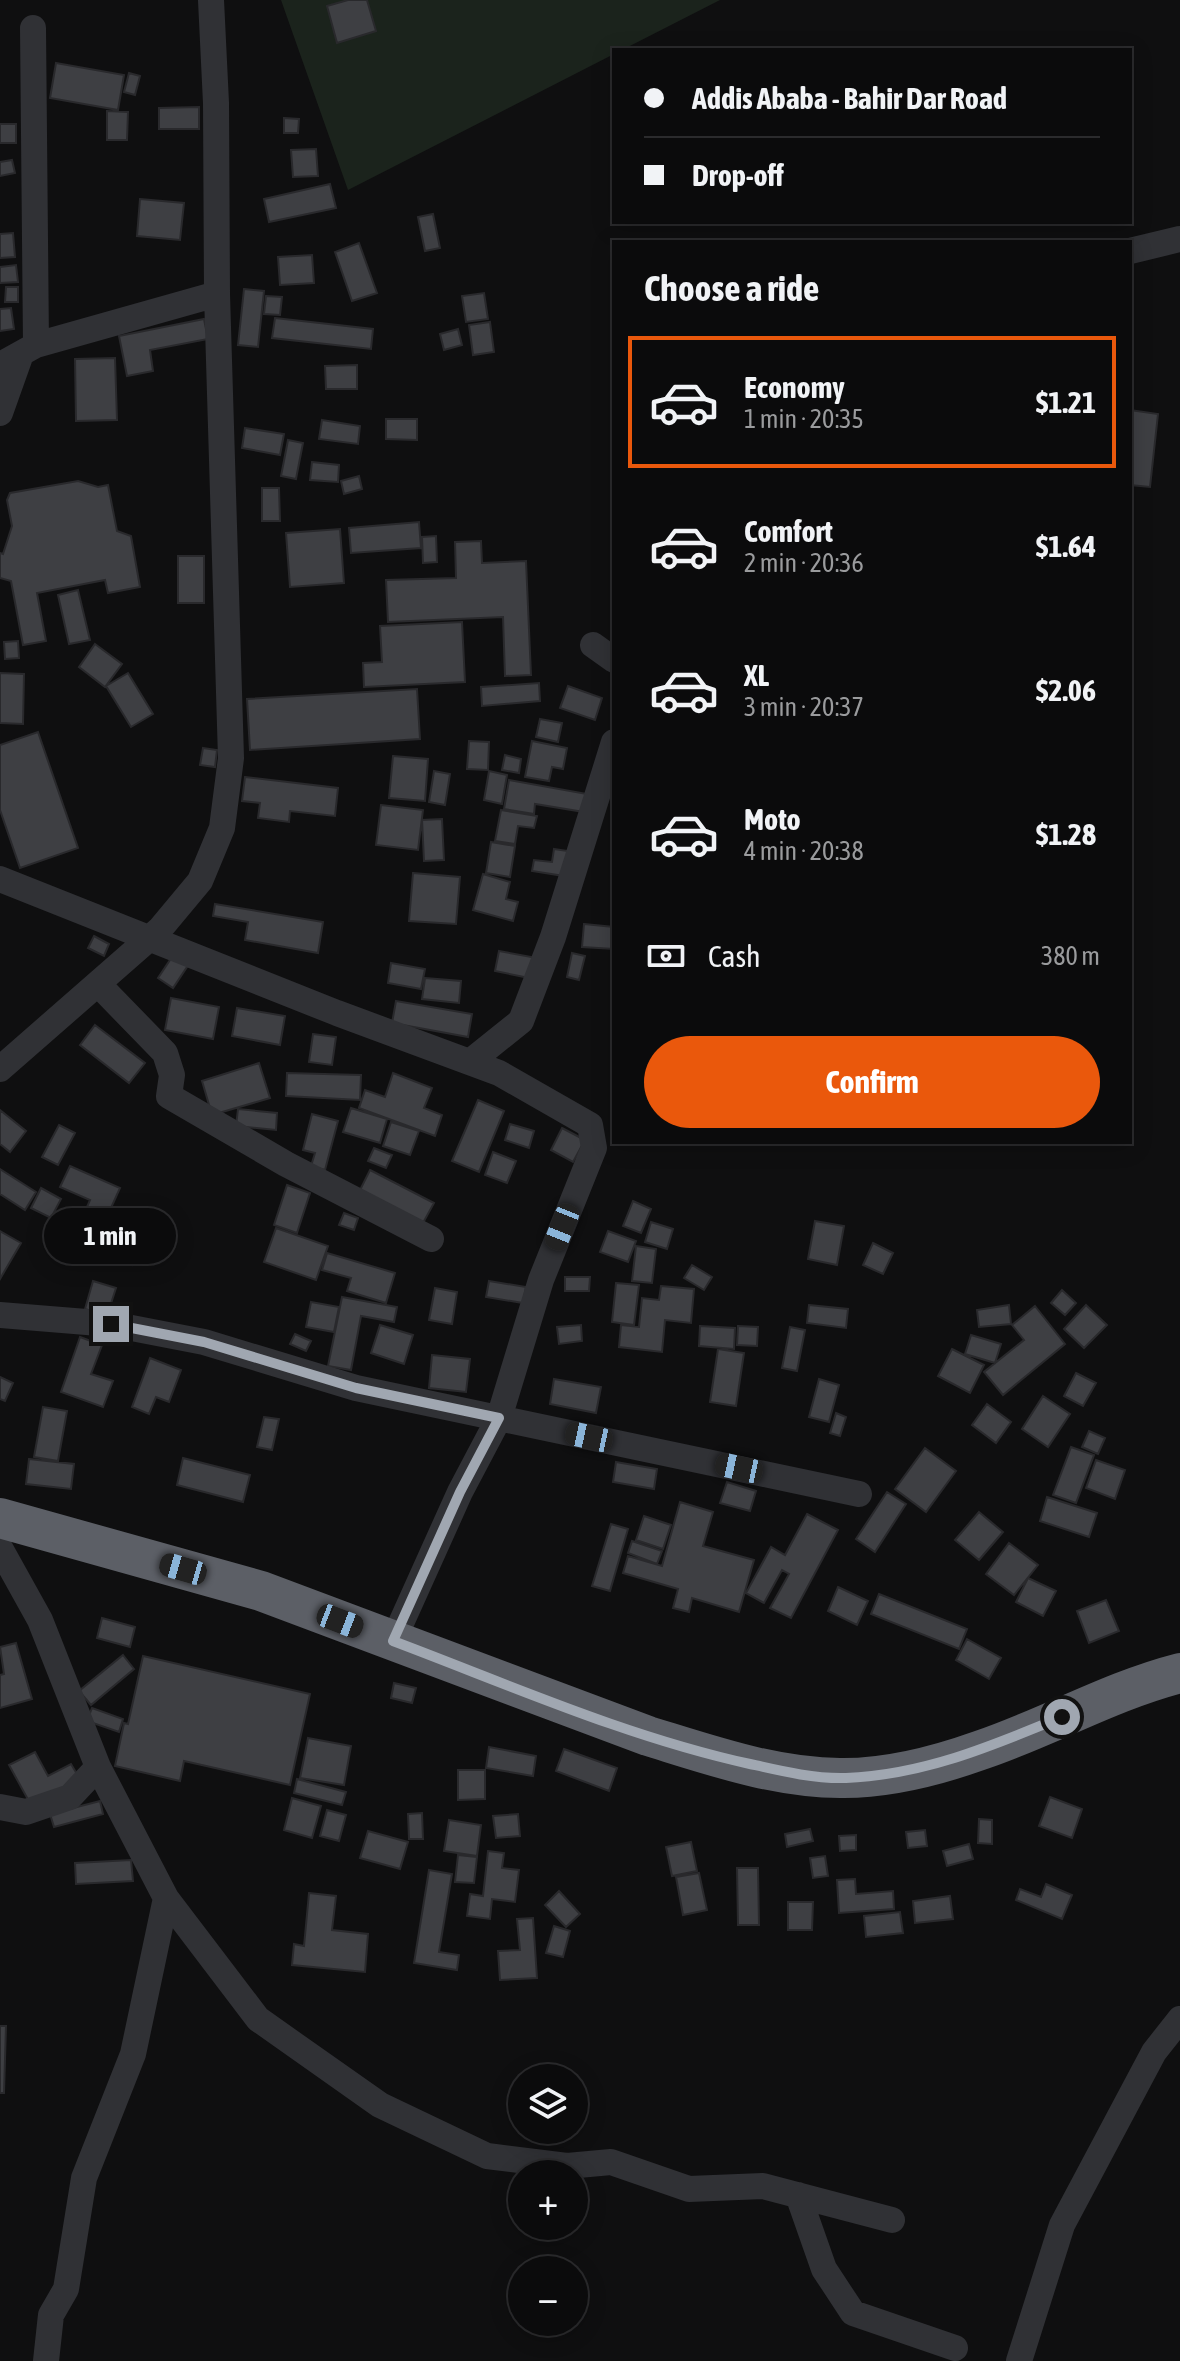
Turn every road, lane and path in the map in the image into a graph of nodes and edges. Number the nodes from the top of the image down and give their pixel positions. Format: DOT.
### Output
graph roads {
  1 [pos="211,0"];
  2 [pos="33,28"];
  3 [pos="1180,239"];
  4 [pos="1132,251"];
  5 [pos="217,294"];
  6 [pos="19,354"];
  7 [pos="0,413"];
  8 [pos="612,748"];
  9 [pos="0,879"];
  10 [pos="150,939"];
  11 [pos="98,984"];
  12 [pos="470,1062"];
  13 [pos="0,1069"];
  14 [pos="431,1239"];
  15 [pos="0,1315"];
  16 [pos="499,1418"];
  17 [pos="859,1494"];
  18 [pos="0,1518"];
  19 [pos="0,1548"];
  20 [pos="393,1641"];
  21 [pos="1180,1673"];
  22 [pos="98,1767"];
  23 [pos="0,1807"];
  24 [pos="166,1898"];
  25 [pos="1180,2019"];
  26 [pos="798,2195"];
  27 [pos="892,2220"];
  28 [pos="955,2348"];
  29 [pos="46,2361"];
  30 [pos="1019,2361"];
  1 -- 5 [label="street"];
  2 -- 6 [label="street"];
  3 -- 4 [label="street"];
  5 -- 6 [label="street"];
  5 -- 10 [label="street"];
  6 -- 7 [label="street"];
  8 -- 12 [label="street"];
  9 -- 10 [label="street"];
  10 -- 11 [label="street"];
  10 -- 12 [label="street"];
  11 -- 13 [label="street"];
  11 -- 14 [label="street"];
  12 -- 16 [label="street"];
  15 -- 16 [label="street"];
  16 -- 17 [label="street"];
  16 -- 20 [label="street"];
  18 -- 20 [label="highway"];
  19 -- 22 [label="street"];
  20 -- 21 [label="highway"];
  22 -- 23 [label="street"];
  22 -- 24 [label="street"];
  24 -- 26 [label="street"];
  24 -- 29 [label="street"];
  25 -- 30 [label="street"];
  26 -- 27 [label="street"];
  26 -- 28 [label="street"];
}
